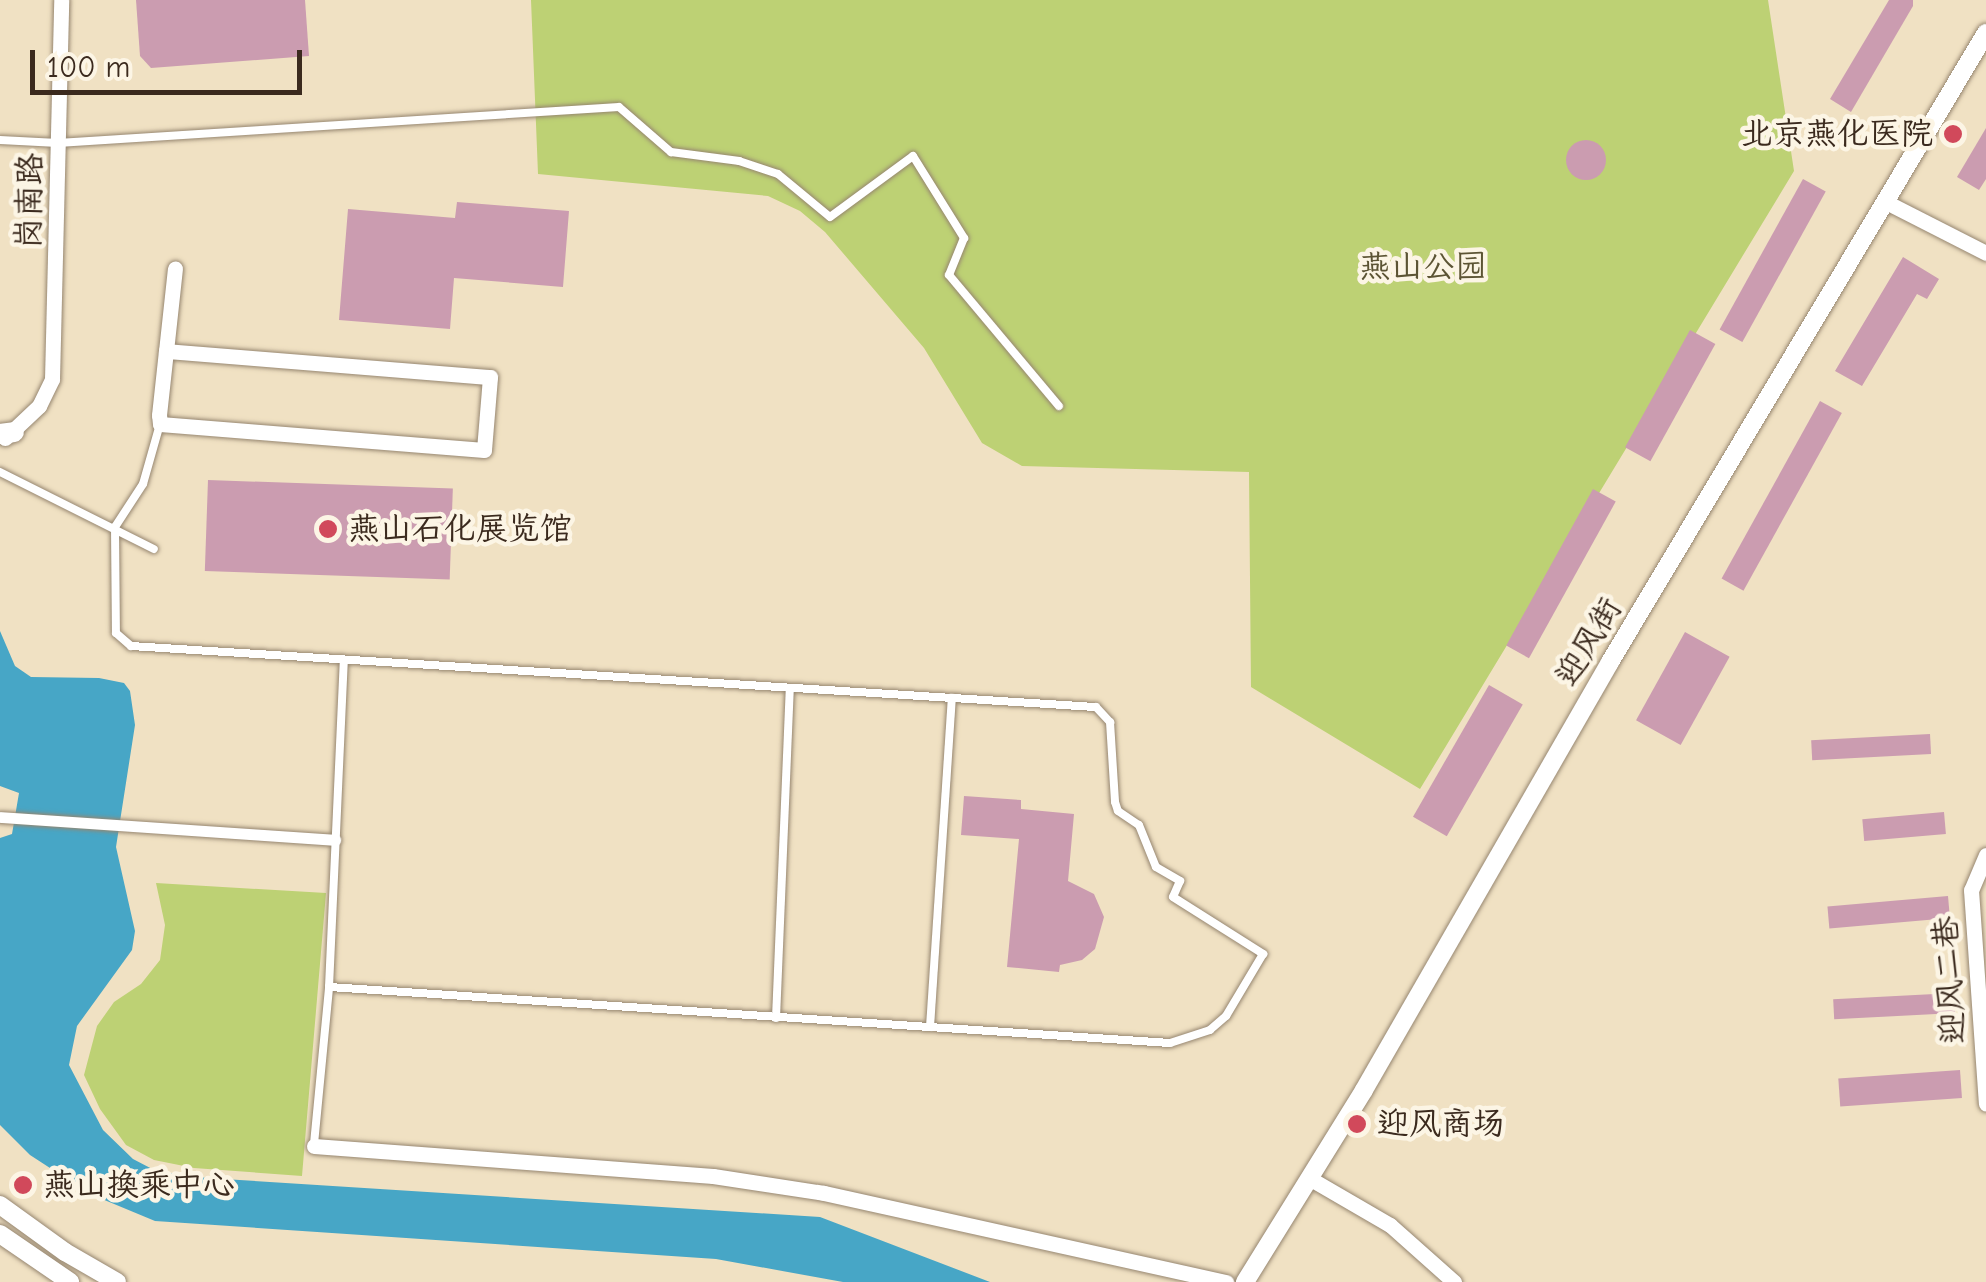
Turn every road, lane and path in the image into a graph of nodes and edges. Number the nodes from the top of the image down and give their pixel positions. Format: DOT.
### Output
graph roads {
  1 [pos="62,0"];
  2 [pos="1986,33"];
  3 [pos="0,140"];
  4 [pos="58,143"];
  5 [pos="1888,203"];
  6 [pos="1986,254"];
  7 [pos="175,268"];
  8 [pos="166,351"];
  9 [pos="1059,406"];
  10 [pos="160,424"];
  11 [pos="4,436"];
  12 [pos="0,472"];
  13 [pos="115,527"];
  14 [pos="154,549"];
  15 [pos="344,660"];
  16 [pos="790,690"];
  17 [pos="952,698"];
  18 [pos="2,817"];
  19 [pos="336,840"];
  20 [pos="1986,856"];
  21 [pos="329,987"];
  22 [pos="776,1018"];
  23 [pos="930,1027"];
  24 [pos="1986,1103"];
  25 [pos="314,1146"];
  26 [pos="1309,1178"];
  27 [pos="0,1205"];
  28 [pos="0,1234"];
  29 [pos="65,1252"];
  30 [pos="60,1279"];
  31 [pos="117,1282"];
  32 [pos="1226,1282"];
  33 [pos="1245,1282"];
  34 [pos="1454,1282"];
  1 -- 4 [label="street, 岗南路"];
  2 -- 5 [label="street, 迎风街"];
  3 -- 4 [label="lane"];
  4 -- 9 [label="lane"];
  4 -- 11 [label="street, 岗南路"];
  5 -- 6 [label="street"];
  5 -- 26 [label="street, 迎风街"];
  7 -- 8 [label="street"];
  8 -- 10 [label="street"];
  8 -- 10 [label="street"];
  10 -- 13 [label="lane"];
  12 -- 13 [label="lane"];
  13 -- 14 [label="lane"];
  13 -- 15 [label="lane"];
  15 -- 16 [label="lane"];
  15 -- 19 [label="lane"];
  16 -- 17 [label="lane"];
  16 -- 22 [label="lane"];
  17 -- 23 [label="lane"];
  17 -- 23 [label="lane"];
  18 -- 19 [label="street"];
  19 -- 21 [label="lane"];
  20 -- 24 [label="street, 迎风二巷"];
  21 -- 22 [label="lane"];
  21 -- 25 [label="lane"];
  22 -- 23 [label="lane"];
  25 -- 32 [label="street"];
  26 -- 33 [label="street, 迎风街"];
  26 -- 34 [label="street"];
  27 -- 29 [label="street"];
  28 -- 30 [label="street"];
  29 -- 30 [label="lane"];
  29 -- 31 [label="street"];
}
